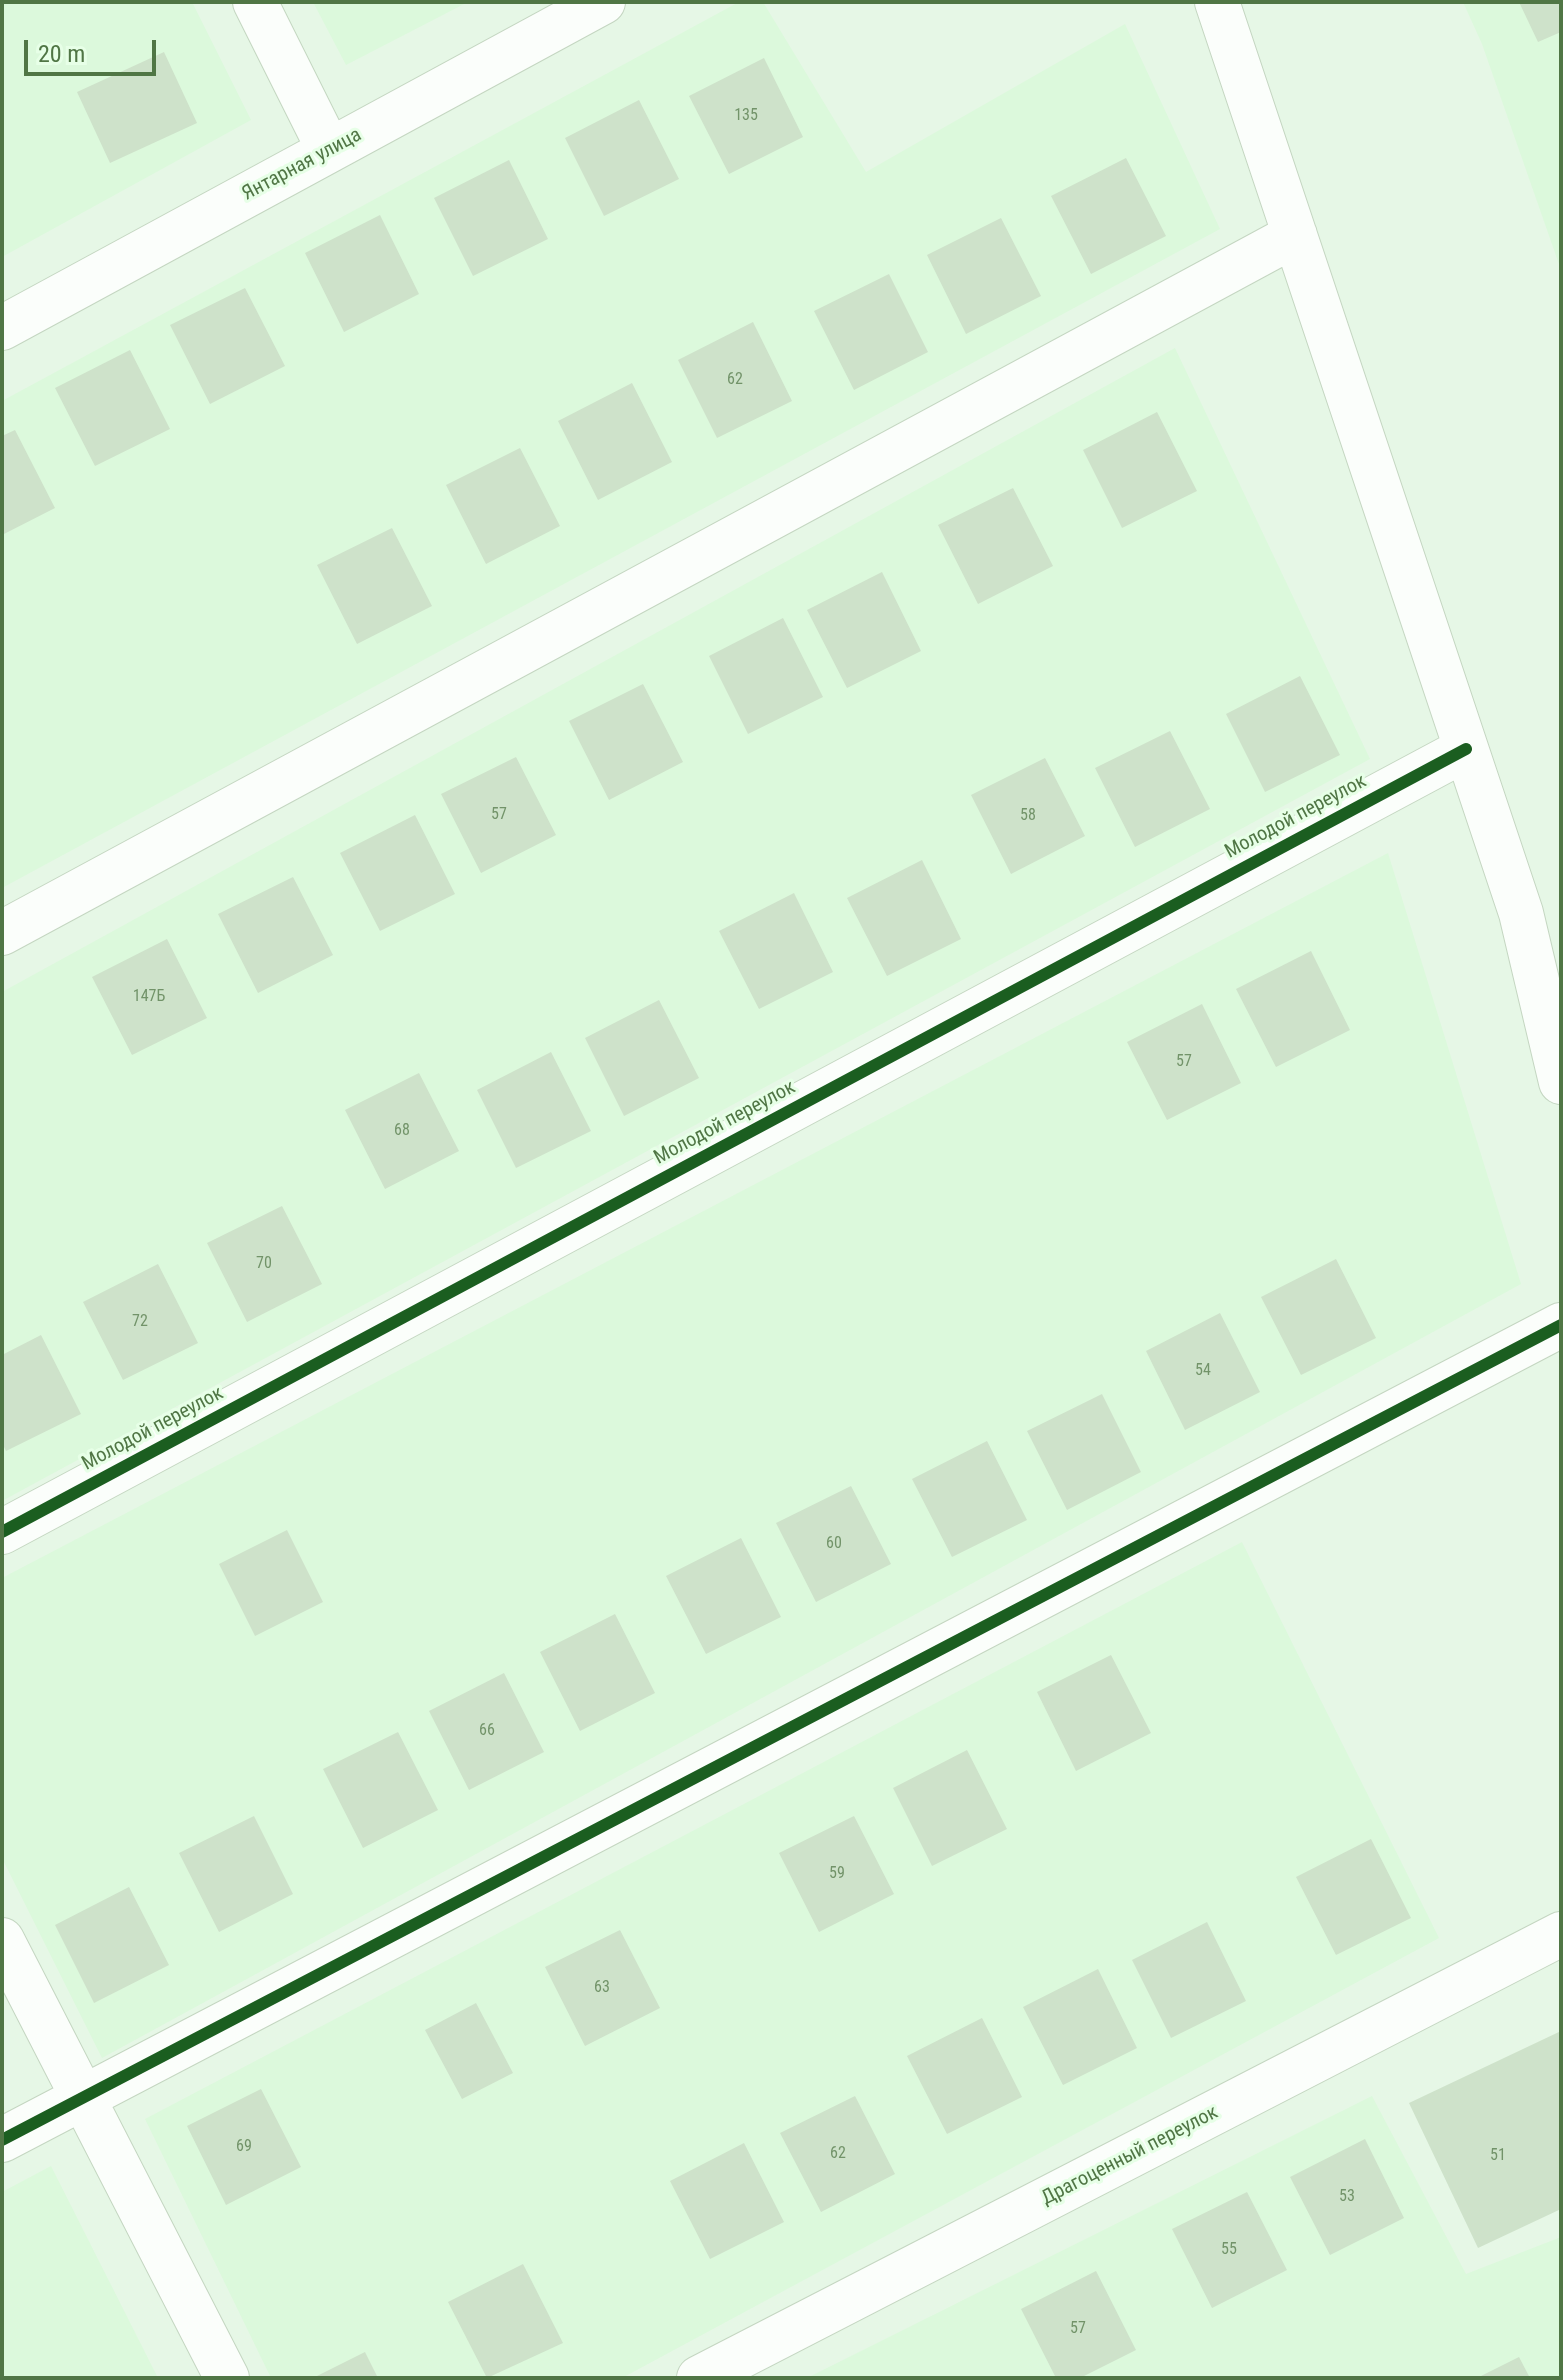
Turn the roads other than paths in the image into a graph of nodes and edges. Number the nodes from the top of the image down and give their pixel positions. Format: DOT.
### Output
graph roads {
  1 [pos="255,2"];
  2 [pos="603,2"];
  3 [pos="1217,2"];
  4 [pos="329,150"];
  5 [pos="1295,235"];
  6 [pos="2,328"];
  7 [pos="1466,749"];
  8 [pos="2,933"];
  9 [pos="1561,1082"];
  10 [pos="1561,1325"];
  11 [pos="2,1532"];
  12 [pos="1561,1934"];
  13 [pos="2,1940"];
  14 [pos="83,2098"];
  15 [pos="2,2140"];
  16 [pos="227,2378"];
  17 [pos="699,2378"];
  1 -- 4 [label="street"];
  2 -- 4 [label="street, Янтарная улица"];
  3 -- 5 [label="street"];
  4 -- 6 [label="street, Янтарная улица"];
  5 -- 7 [label="street"];
  5 -- 8 [label="street"];
  7 -- 9 [label="street"];
  7 -- 11 [label="street, Молодой переулок"];
  10 -- 14 [label="street"];
  12 -- 17 [label="street, Драгоценный переулок"];
  13 -- 14 [label="street"];
  14 -- 15 [label="street"];
  14 -- 16 [label="street"];
}
